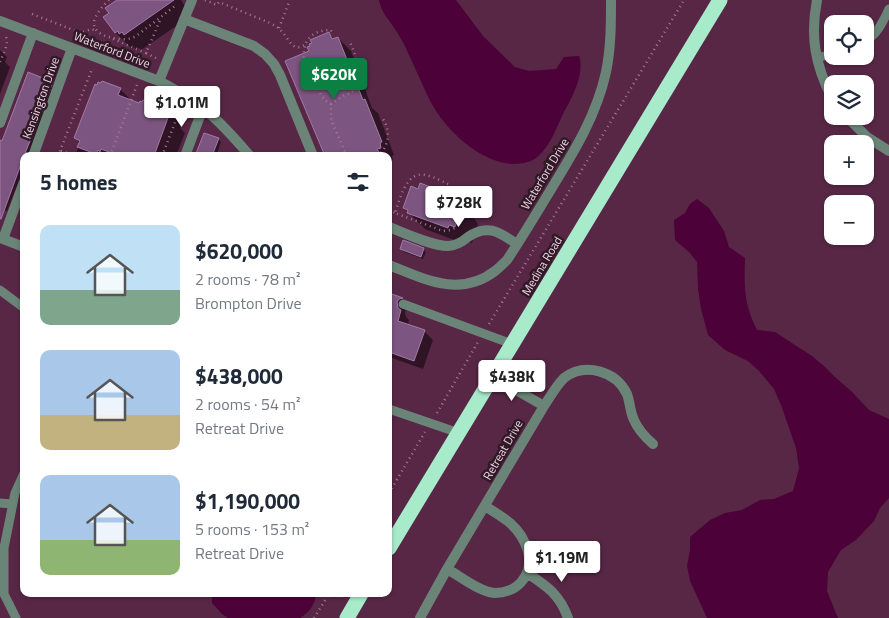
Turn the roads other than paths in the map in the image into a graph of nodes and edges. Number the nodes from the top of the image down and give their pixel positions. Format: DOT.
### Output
graph roads {
  1 [pos="611,0"];
  2 [pos="720,0"];
  3 [pos="817,0"];
  4 [pos="186,1"];
  5 [pos="889,8"];
  6 [pos="184,19"];
  7 [pos="0,21"];
  8 [pos="33,33"];
  9 [pos="874,34"];
  10 [pos="72,48"];
  11 [pos="824,56"];
  12 [pos="817,58"];
  13 [pos="159,81"];
  14 [pos="824,82"];
  15 [pos="203,108"];
  16 [pos="0,123"];
  17 [pos="854,125"];
  18 [pos="889,151"];
  19 [pos="34,152"];
  20 [pos="186,152"];
  21 [pos="247,152"];
  22 [pos="311,152"];
  23 [pos="20,192"];
  24 [pos="392,228"];
  25 [pos="2,239"];
  26 [pos="517,244"];
  27 [pos="20,246"];
  28 [pos="392,266"];
  29 [pos="0,290"];
  30 [pos="403,304"];
  31 [pos="20,305"];
  32 [pos="512,344"];
  33 [pos="492,376"];
  34 [pos="544,406"];
  35 [pos="392,410"];
  36 [pos="459,432"];
  37 [pos="652,444"];
  38 [pos="20,482"];
  39 [pos="0,503"];
  40 [pos="12,504"];
  41 [pos="485,506"];
  42 [pos="392,543"];
  43 [pos="447,569"];
  44 [pos="527,573"];
  45 [pos="359,597"];
  46 [pos="16,618"];
  47 [pos="347,618"];
  48 [pos="420,618"];
  49 [pos="568,618"];
  1 -- 26 [label="street, Waterford Drive"];
  2 -- 32 [label="highway, Medina Road"];
  3 -- 12 [label="street"];
  4 -- 6 [label="street"];
  5 -- 9 [label="lane"];
  6 -- 13 [label="street"];
  6 -- 22 [label="street"];
  7 -- 8 [label="street, Waterford Drive"];
  8 -- 10 [label="street, Waterford Drive"];
  8 -- 16 [label="street"];
  10 -- 13 [label="street, Waterford Drive"];
  10 -- 19 [label="street, Kensington Drive"];
  11 -- 12 [label="lane"];
  12 -- 14 [label="street"];
  13 -- 15 [label="street, Waterford Drive"];
  15 -- 20 [label="street"];
  15 -- 21 [label="street, Waterford Drive"];
  17 -- 18 [label="street"];
  23 -- 25 [label="street"];
  24 -- 26 [label="street"];
  25 -- 27 [label="street"];
  26 -- 28 [label="street, Waterford Drive"];
  29 -- 31 [label="lane"];
  30 -- 32 [label="lane"];
  32 -- 33 [label="highway, Medina Road"];
  33 -- 34 [label="street"];
  33 -- 36 [label="highway, Medina Road"];
  34 -- 37 [label="street, Retreat Drive"];
  34 -- 41 [label="street, Retreat Drive"];
  35 -- 36 [label="lane"];
  36 -- 42 [label="highway, Medina Road"];
  38 -- 40 [label="lane"];
  39 -- 40 [label="lane"];
  40 -- 46 [label="lane"];
  41 -- 43 [label="street, Retreat Drive"];
  41 -- 44 [label="street"];
  43 -- 44 [label="street"];
  43 -- 48 [label="street, Retreat Drive"];
  44 -- 49 [label="street"];
  45 -- 47 [label="highway"];
}
